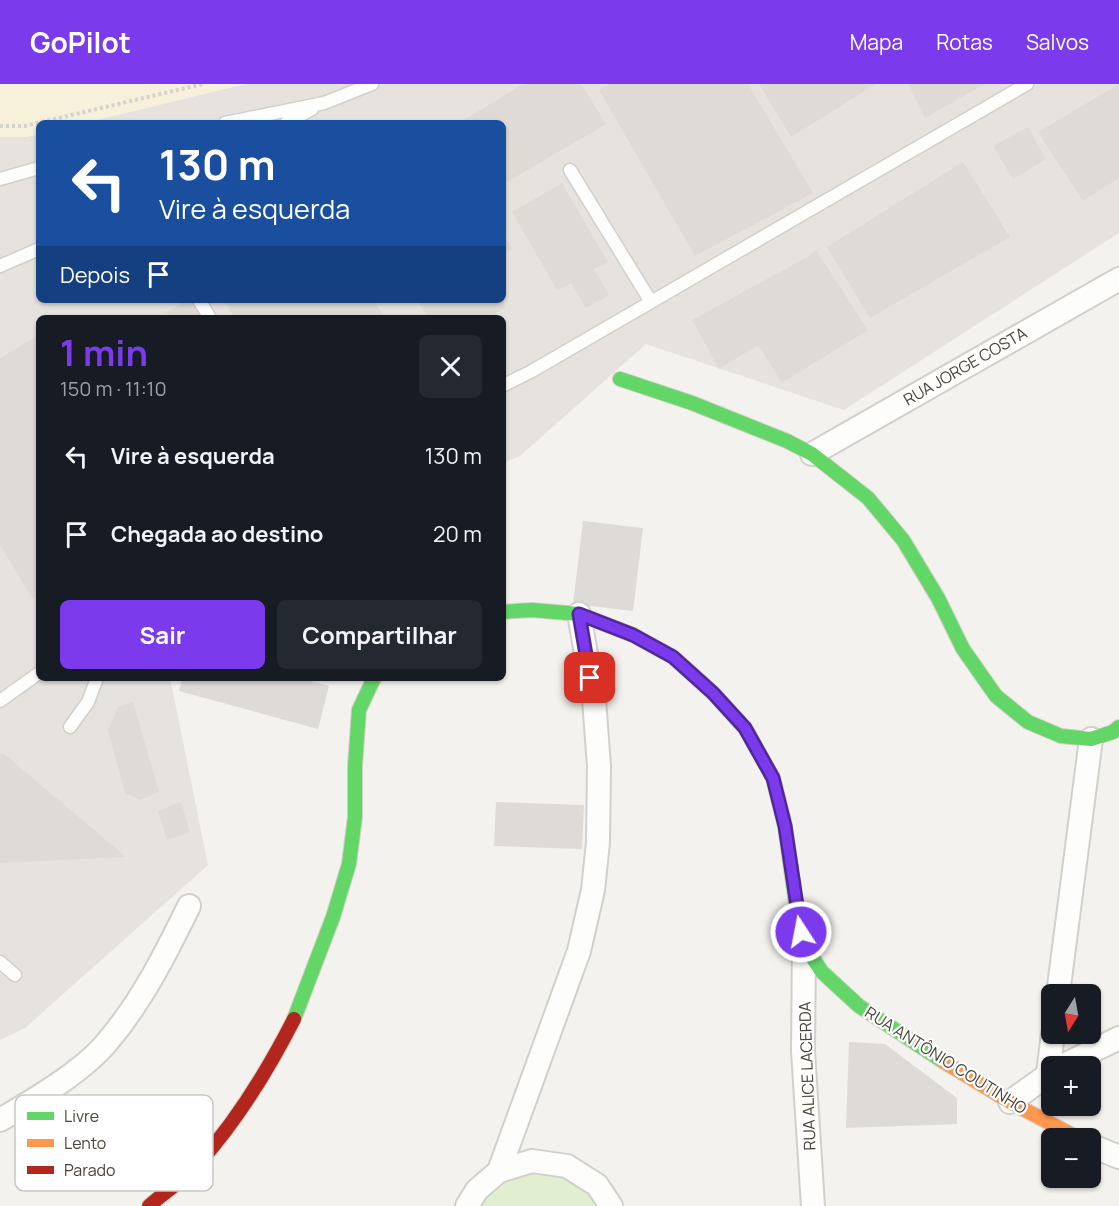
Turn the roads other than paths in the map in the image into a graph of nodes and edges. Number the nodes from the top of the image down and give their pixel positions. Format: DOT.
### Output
graph roads {
  1 [pos="372,84"];
  2 [pos="1027,84"];
  3 [pos="324,103"];
  4 [pos="240,120"];
  5 [pos="292,120"];
  6 [pos="36,169"];
  7 [pos="570,170"];
  8 [pos="0,178"];
  9 [pos="36,250"];
  10 [pos="0,266"];
  11 [pos="1119,279"];
  12 [pos="651,302"];
  13 [pos="620,379"];
  14 [pos="506,384"];
  15 [pos="812,454"];
  16 [pos="506,612"];
  17 [pos="579,614"];
  18 [pos="36,675"];
  19 [pos="96,681"];
  20 [pos="373,681"];
  21 [pos="0,701"];
  22 [pos="70,727"];
  23 [pos="1119,727"];
  24 [pos="1091,739"];
  25 [pos="189,906"];
  26 [pos="804,945"];
  27 [pos="0,962"];
  28 [pos="15,975"];
  29 [pos="1059,984"];
  30 [pos="1119,1038"];
  31 [pos="1082,1056"];
  32 [pos="1041,1079"];
  33 [pos="40,1095"];
  34 [pos="1010,1101"];
  35 [pos="15,1111"];
  36 [pos="0,1120"];
  37 [pos="1060,1128"];
  38 [pos="213,1145"];
  39 [pos="1101,1150"];
  40 [pos="1119,1157"];
  41 [pos="499,1172"];
  42 [pos="167,1191"];
  43 [pos="149,1206"];
  44 [pos="467,1206"];
  45 [pos="611,1206"];
  46 [pos="813,1206"];
  1 -- 3 [label="lane"];
  2 -- 12 [label="lane"];
  3 -- 4 [label="lane"];
  3 -- 5 [label="lane"];
  6 -- 8 [label="lane"];
  7 -- 12 [label="lane"];
  9 -- 10 [label="lane"];
  11 -- 15 [label="street, RUA JORGE COSTA"];
  12 -- 14 [label="lane"];
  13 -- 15 [label="street"];
  15 -- 24 [label="street"];
  16 -- 17 [label="street, RUA ANTÔNIO COUTINHO"];
  17 -- 26 [label="street, RUA ANTÔNIO COUTINHO"];
  17 -- 41 [label="street"];
  18 -- 21 [label="lane"];
  19 -- 22 [label="lane"];
  20 -- 38 [label="street"];
  23 -- 24 [label="street"];
  24 -- 29 [label="street"];
  25 -- 33 [label="street"];
  26 -- 34 [label="street, RUA ANTÔNIO COUTINHO"];
  26 -- 46 [label="street, RUA ALICE LACERDA"];
  27 -- 28 [label="lane"];
  30 -- 31 [label="street"];
  32 -- 34 [label="street"];
  34 -- 37 [label="street, RUA ANTÔNIO COUTINHO"];
  35 -- 36 [label="street"];
  39 -- 40 [label="street"];
  41 -- 44 [label="street"];
  41 -- 45 [label="street"];
  42 -- 43 [label="street"];
}
